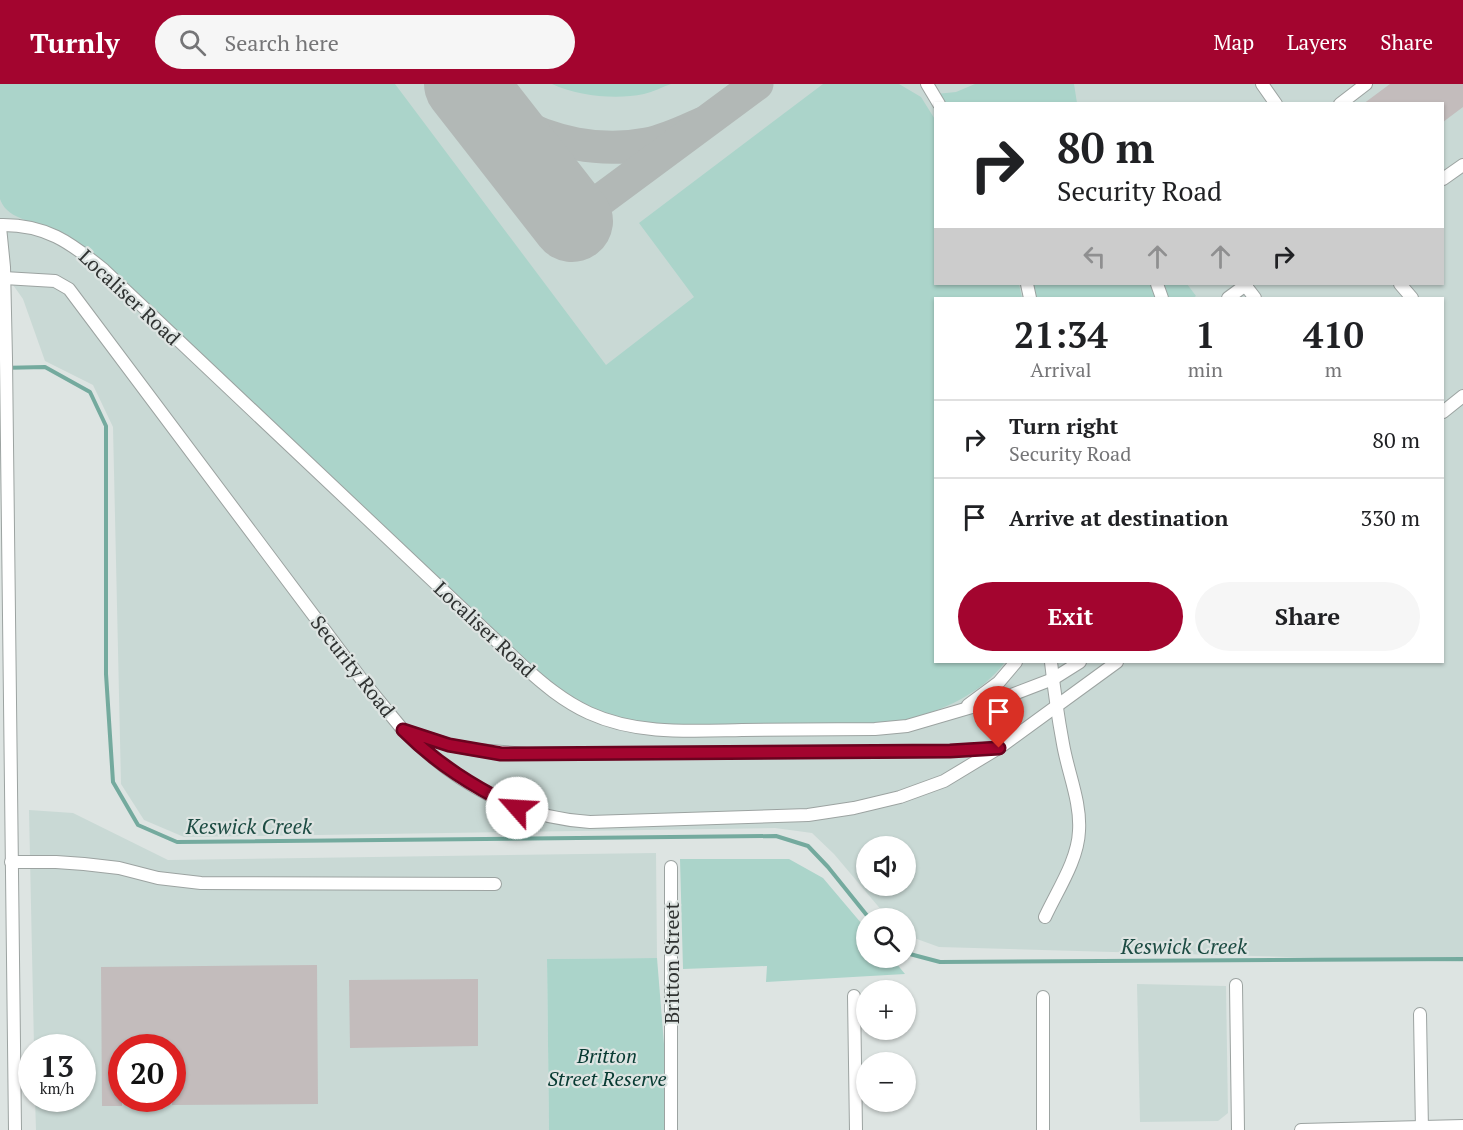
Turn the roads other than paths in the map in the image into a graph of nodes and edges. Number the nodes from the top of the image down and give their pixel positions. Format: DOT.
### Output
graph roads {
  1 [pos="927,84"];
  2 [pos="1262,84"];
  3 [pos="1366,84"];
  4 [pos="938,102"];
  5 [pos="1275,102"];
  6 [pos="1343,102"];
  7 [pos="1463,165"];
  8 [pos="1444,178"];
  9 [pos="0,226"];
  10 [pos="4,278"];
  11 [pos="1245,285"];
  12 [pos="1401,285"];
  13 [pos="1229,297"];
  14 [pos="1411,297"];
  15 [pos="1463,396"];
  16 [pos="1444,411"];
  17 [pos="4,542"];
  18 [pos="1015,663"];
  19 [pos="1051,663"];
  20 [pos="1078,663"];
  21 [pos="1116,663"];
  22 [pos="1053,679"];
  23 [pos="1057,707"];
  24 [pos="960,710"];
  25 [pos="403,730"];
  26 [pos="999,748"];
  27 [pos="6,819"];
  28 [pos="11,862"];
  29 [pos="671,867"];
  30 [pos="495,884"];
  31 [pos="1045,917"];
  32 [pos="1236,985"];
  33 [pos="854,996"];
  34 [pos="1043,997"];
  35 [pos="1420,1014"];
  36 [pos="1463,1126"];
  37 [pos="1422,1128"];
  38 [pos="15,1130"];
  39 [pos="671,1130"];
  40 [pos="856,1130"];
  41 [pos="1043,1130"];
  42 [pos="1238,1130"];
  43 [pos="1301,1130"];
  1 -- 4 [label="street"];
  2 -- 5 [label="street"];
  3 -- 6 [label="street"];
  7 -- 8 [label="street"];
  9 -- 10 [label="street, Localiser Road"];
  9 -- 24 [label="street, Localiser Road"];
  10 -- 17 [label="street, Localiser Road"];
  10 -- 25 [label="street, Security Road"];
  11 -- 13 [label="street"];
  12 -- 14 [label="street"];
  15 -- 16 [label="street"];
  17 -- 27 [label="street, Localiser Road"];
  18 -- 24 [label="street"];
  19 -- 22 [label="street"];
  20 -- 22 [label="street, Localiser Road"];
  21 -- 23 [label="street"];
  22 -- 23 [label="street"];
  22 -- 24 [label="street, Localiser Road"];
  23 -- 26 [label="street"];
  23 -- 31 [label="street"];
  25 -- 26 [label="street, Security Road"];
  25 -- 26 [label="street"];
  27 -- 28 [label="street, Localiser Road"];
  28 -- 30 [label="street"];
  28 -- 38 [label="street, Localiser Road"];
  29 -- 39 [label="street, Britton Street"];
  32 -- 42 [label="street"];
  33 -- 40 [label="street"];
  34 -- 41 [label="street"];
  35 -- 37 [label="street"];
  36 -- 37 [label="street"];
  37 -- 43 [label="street"];
}
